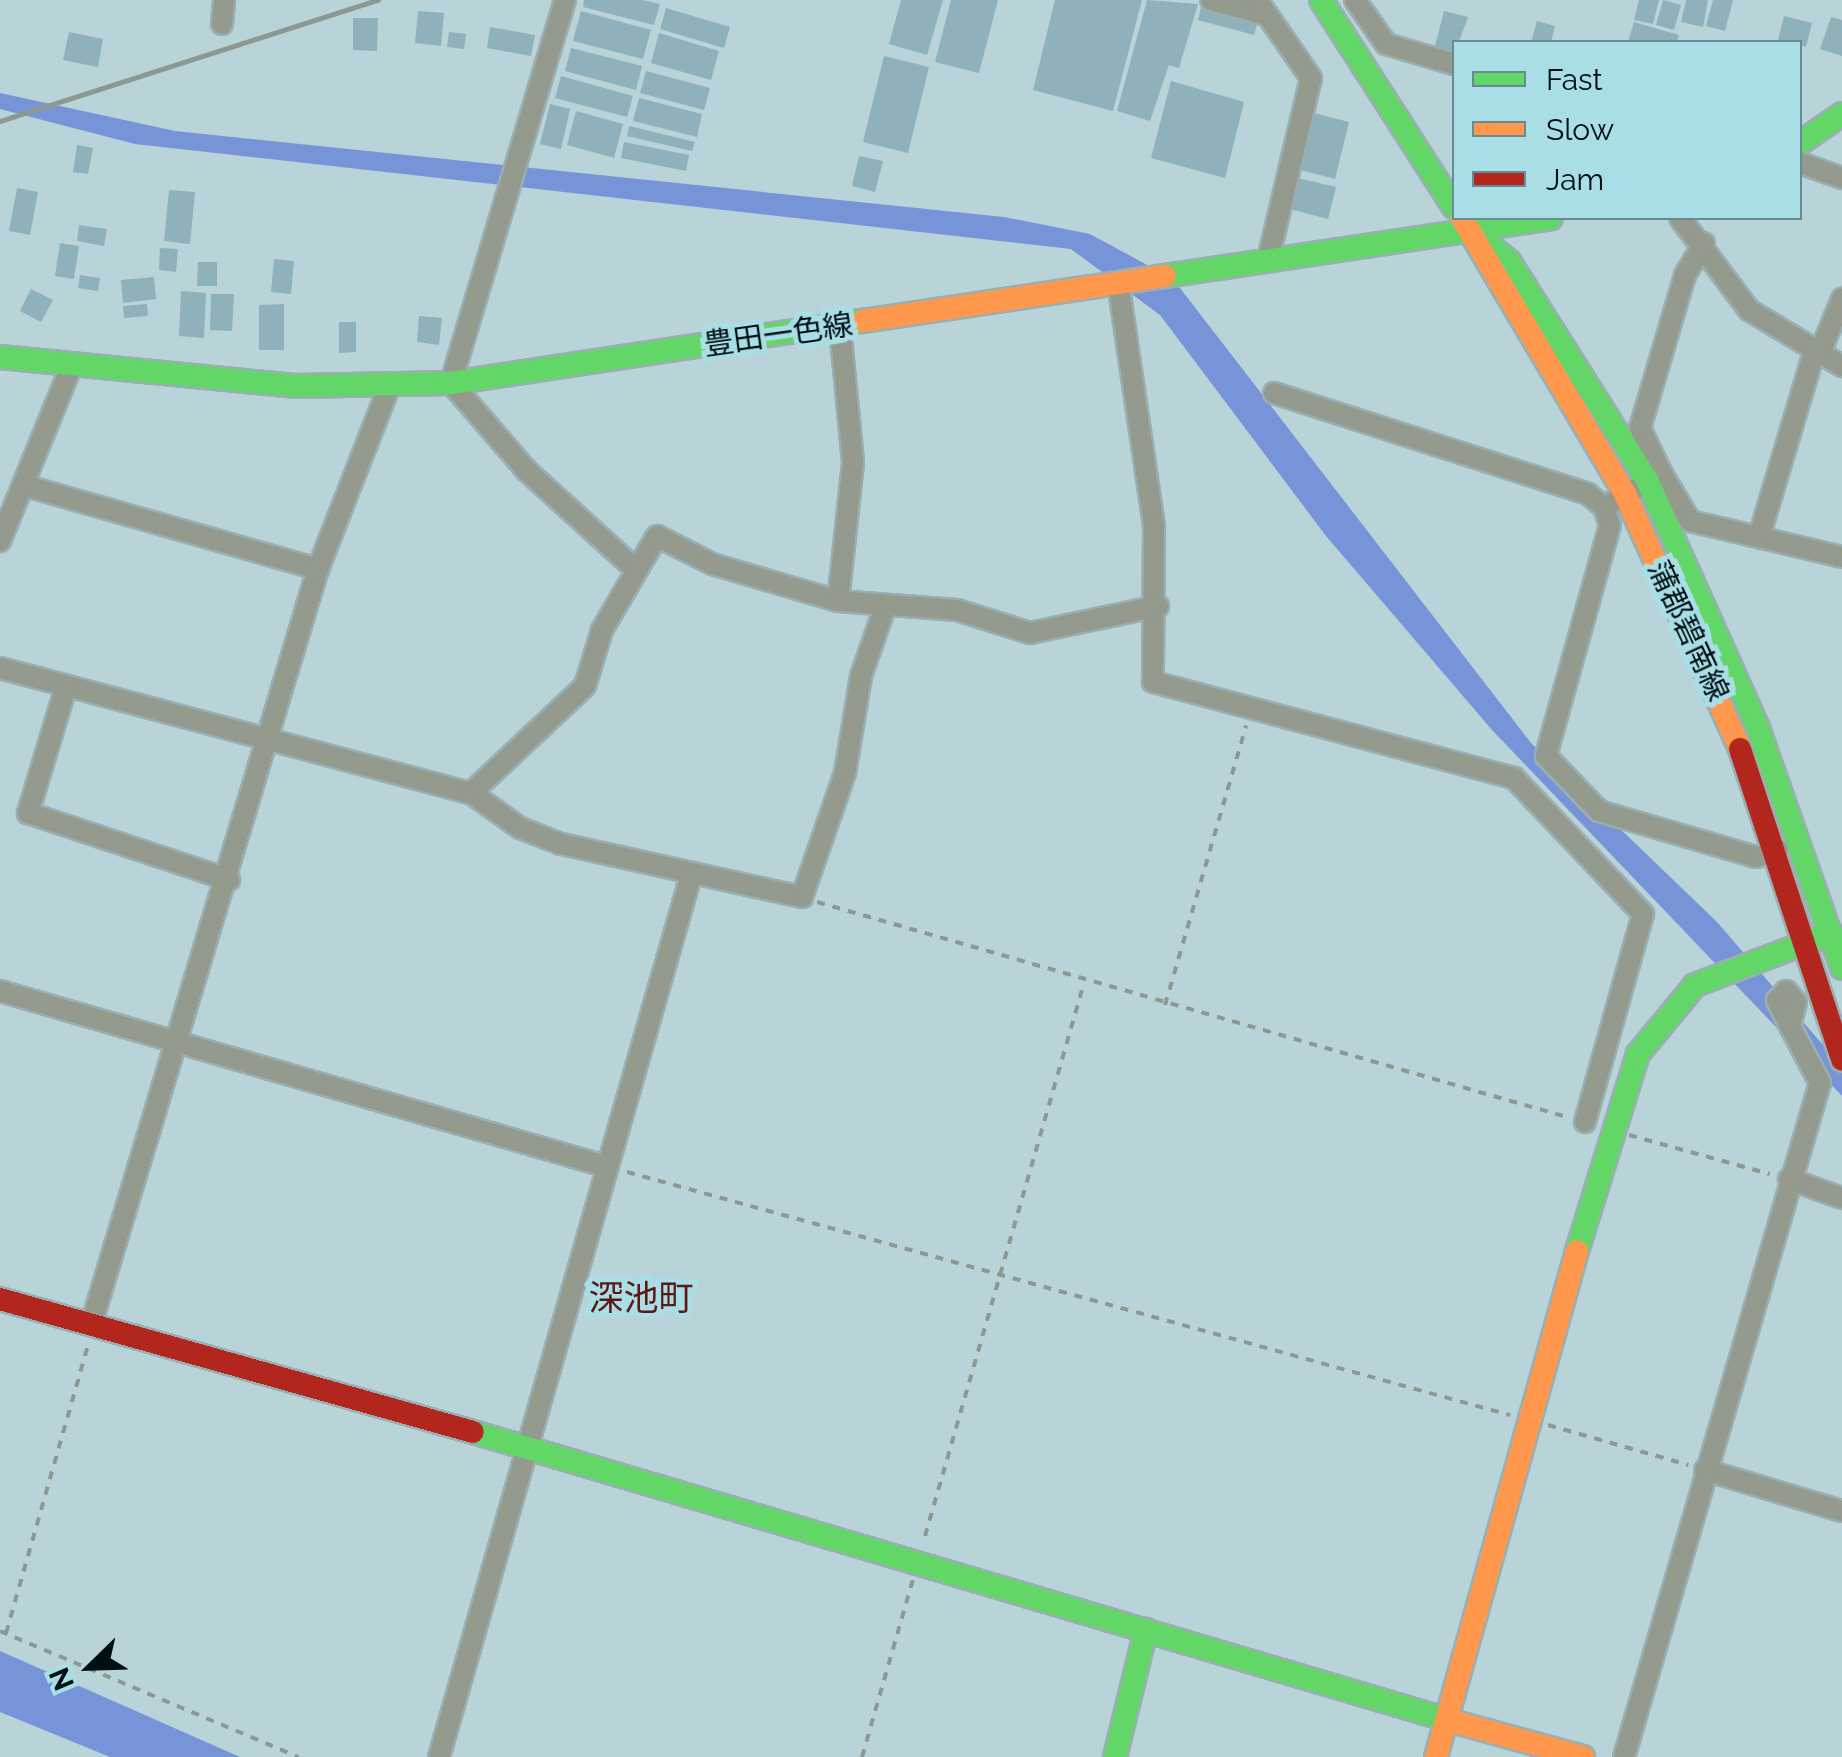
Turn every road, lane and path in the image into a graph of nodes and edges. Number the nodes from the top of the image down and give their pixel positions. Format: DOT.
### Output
graph roads {
  1 [pos="224,0"];
  2 [pos="565,0"];
  3 [pos="1210,0"];
  4 [pos="1321,0"];
  5 [pos="1355,0"];
  6 [pos="1262,8"];
  7 [pos="222,24"];
  8 [pos="1452,63"];
  9 [pos="1842,114"];
  10 [pos="1802,142"];
  11 [pos="1802,164"];
  12 [pos="1842,178"];
  13 [pos="1452,204"];
  14 [pos="1523,220"];
  15 [pos="1682,220"];
  16 [pos="1466,224"];
  17 [pos="1704,243"];
  18 [pos="1269,255"];
  19 [pos="1118,282"];
  20 [pos="1842,299"];
  21 [pos="840,326"];
  22 [pos="1817,354"];
  23 [pos="0,358"];
  24 [pos="72,365"];
  25 [pos="1842,366"];
  26 [pos="451,383"];
  27 [pos="389,386"];
  28 [pos="1274,393"];
  29 [pos="1655,478"];
  30 [pos="23,485"];
  31 [pos="1615,500"];
  32 [pos="1759,537"];
  33 [pos="0,541"];
  34 [pos="1842,557"];
  35 [pos="318,569"];
  36 [pos="636,570"];
  37 [pos="838,601"];
  38 [pos="1158,606"];
  39 [pos="885,607"];
  40 [pos="0,668"];
  41 [pos="66,687"];
  42 [pos="1250,712"];
  43 [pos="269,744"];
  44 [pos="471,793"];
  45 [pos="1778,850"];
  46 [pos="691,875"];
  47 [pos="229,880"];
  48 [pos="802,896"];
  49 [pos="1836,931"];
  50 [pos="1806,940"];
  51 [pos="1842,968"];
  52 [pos="1084,982"];
  53 [pos="0,991"];
  54 [pos="1166,1005"];
  55 [pos="1790,1026"];
  56 [pos="174,1038"];
  57 [pos="1842,1060"];
  58 [pos="1585,1122"];
  59 [pos="1611,1130"];
  60 [pos="608,1167"];
  61 [pos="1788,1180"];
  62 [pos="1842,1198"];
  63 [pos="998,1275"];
  64 [pos="0,1299"];
  65 [pos="91,1325"];
  66 [pos="1527,1419"];
  67 [pos="530,1448"];
  68 [pos="1705,1470"];
  69 [pos="1842,1511"];
  70 [pos="918,1558"];
  71 [pos="1146,1630"];
  72 [pos="3,1632"];
  73 [pos="1447,1720"];
  74 [pos="299,1757"];
  75 [pos="439,1757"];
  76 [pos="862,1757"];
  77 [pos="1114,1757"];
  78 [pos="1436,1757"];
  79 [pos="1583,1757"];
  80 [pos="1624,1757"];
  1 -- 7 [label="street"];
  2 -- 26 [label="street"];
  3 -- 6 [label="street"];
  4 -- 13 [label="main road"];
  5 -- 8 [label="street"];
  6 -- 18 [label="street"];
  9 -- 10 [label="main road"];
  11 -- 12 [label="street"];
  14 -- 16 [label="main road, 豊田一色線"];
  15 -- 17 [label="street"];
  16 -- 18 [label="main road, 豊田一色線"];
  16 -- 29 [label="main road, 蒲郡碧南線"];
  16 -- 31 [label="main road, 蒲郡碧南線"];
  17 -- 22 [label="street"];
  17 -- 29 [label="street"];
  18 -- 19 [label="main road, 豊田一色線"];
  19 -- 21 [label="main road, 豊田一色線"];
  19 -- 38 [label="street"];
  20 -- 22 [label="street"];
  21 -- 26 [label="main road, 豊田一色線"];
  21 -- 37 [label="street"];
  22 -- 25 [label="street"];
  22 -- 32 [label="street"];
  23 -- 24 [label="main road, 豊田一色線"];
  24 -- 27 [label="main road, 豊田一色線"];
  24 -- 30 [label="street"];
  26 -- 27 [label="main road, 豊田一色線"];
  26 -- 36 [label="street"];
  27 -- 35 [label="street"];
  28 -- 31 [label="street"];
  29 -- 31 [label="street"];
  29 -- 32 [label="street"];
  29 -- 49 [label="main road, 蒲郡碧南線"];
  30 -- 33 [label="street"];
  30 -- 35 [label="street"];
  31 -- 45 [label="main road, 蒲郡碧南線"];
  31 -- 45 [label="street"];
  32 -- 34 [label="street"];
  35 -- 43 [label="street"];
  36 -- 37 [label="street"];
  36 -- 44 [label="street"];
  37 -- 39 [label="street"];
  38 -- 39 [label="street"];
  38 -- 42 [label="street"];
  39 -- 48 [label="street"];
  40 -- 41 [label="street"];
  41 -- 43 [label="street"];
  41 -- 47 [label="street"];
  42 -- 54 [label="path"];
  42 -- 58 [label="street"];
  43 -- 44 [label="street"];
  43 -- 47 [label="street"];
  44 -- 46 [label="street"];
  45 -- 50 [label="main road, 蒲郡碧南線"];
  46 -- 48 [label="street"];
  46 -- 60 [label="street"];
  47 -- 56 [label="street"];
  48 -- 52 [label="path"];
  49 -- 50 [label="main road"];
  49 -- 51 [label="main road, 蒲郡碧南線"];
  50 -- 57 [label="main road, 蒲郡碧南線"];
  50 -- 59 [label="main road"];
  52 -- 54 [label="path"];
  52 -- 63 [label="path"];
  53 -- 56 [label="street"];
  54 -- 58 [label="path"];
  55 -- 61 [label="street"];
  56 -- 60 [label="street"];
  56 -- 65 [label="street"];
  59 -- 61 [label="path"];
  59 -- 66 [label="main road"];
  60 -- 63 [label="path"];
  60 -- 67 [label="street"];
  61 -- 62 [label="street"];
  61 -- 68 [label="street"];
  63 -- 66 [label="path"];
  63 -- 70 [label="path"];
  64 -- 65 [label="main road"];
  65 -- 67 [label="main road"];
  65 -- 72 [label="path"];
  66 -- 68 [label="path"];
  66 -- 73 [label="main road"];
  67 -- 70 [label="main road"];
  67 -- 75 [label="street"];
  68 -- 69 [label="street"];
  68 -- 80 [label="street"];
  70 -- 71 [label="main road"];
  70 -- 76 [label="path"];
  71 -- 73 [label="main road"];
  71 -- 77 [label="main road"];
  72 -- 74 [label="path"];
  73 -- 78 [label="main road"];
  73 -- 79 [label="main road"];
}
